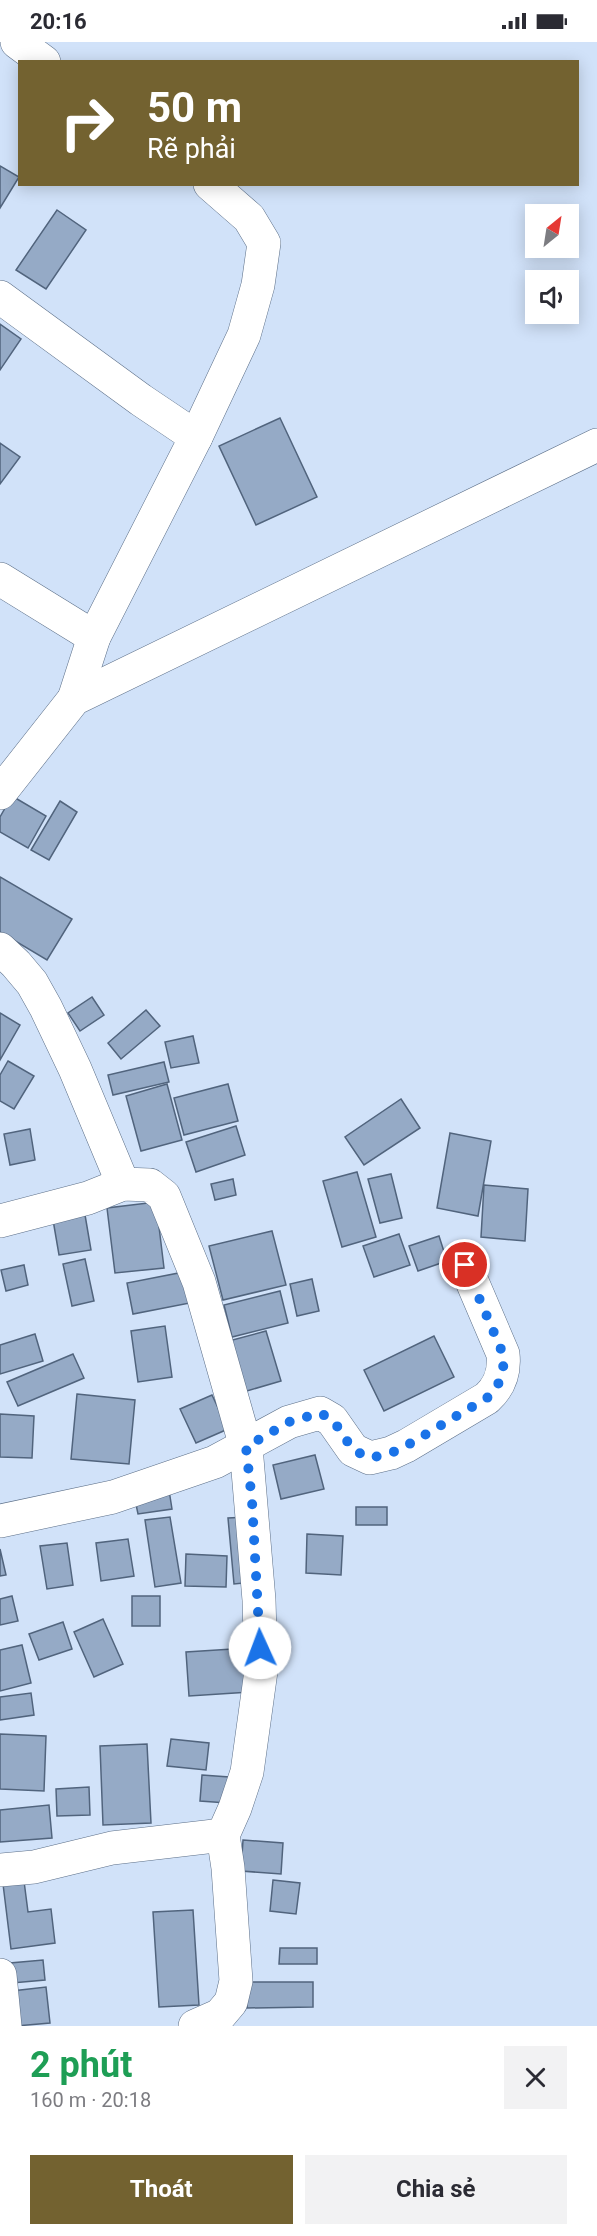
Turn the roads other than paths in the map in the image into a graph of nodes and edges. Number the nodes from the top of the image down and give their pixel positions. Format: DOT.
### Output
graph roads {
  1 [pos="17,42"];
  2 [pos="41,60"];
  3 [pos="212,186"];
  4 [pos="0,297"];
  5 [pos="196,437"];
  6 [pos="597,446"];
  7 [pos="0,579"];
  8 [pos="94,637"];
  9 [pos="74,699"];
  10 [pos="0,792"];
  11 [pos="0,949"];
  12 [pos="123,1184"];
  13 [pos="0,1221"];
  14 [pos="465,1265"];
  15 [pos="246,1447"];
  16 [pos="0,1521"];
  17 [pos="223,1835"];
  18 [pos="0,1870"];
  19 [pos="0,1976"];
  20 [pos="5,2026"];
  21 [pos="195,2026"];
  1 -- 2 [label="street"];
  3 -- 5 [label="street"];
  4 -- 5 [label="street"];
  5 -- 8 [label="street"];
  6 -- 9 [label="street"];
  7 -- 8 [label="street"];
  8 -- 9 [label="street"];
  9 -- 10 [label="street"];
  11 -- 12 [label="street"];
  12 -- 13 [label="street"];
  12 -- 15 [label="street"];
  14 -- 15 [label="street"];
  15 -- 16 [label="street"];
  15 -- 17 [label="street"];
  17 -- 18 [label="street"];
  17 -- 21 [label="street"];
  19 -- 20 [label="street"];
}
